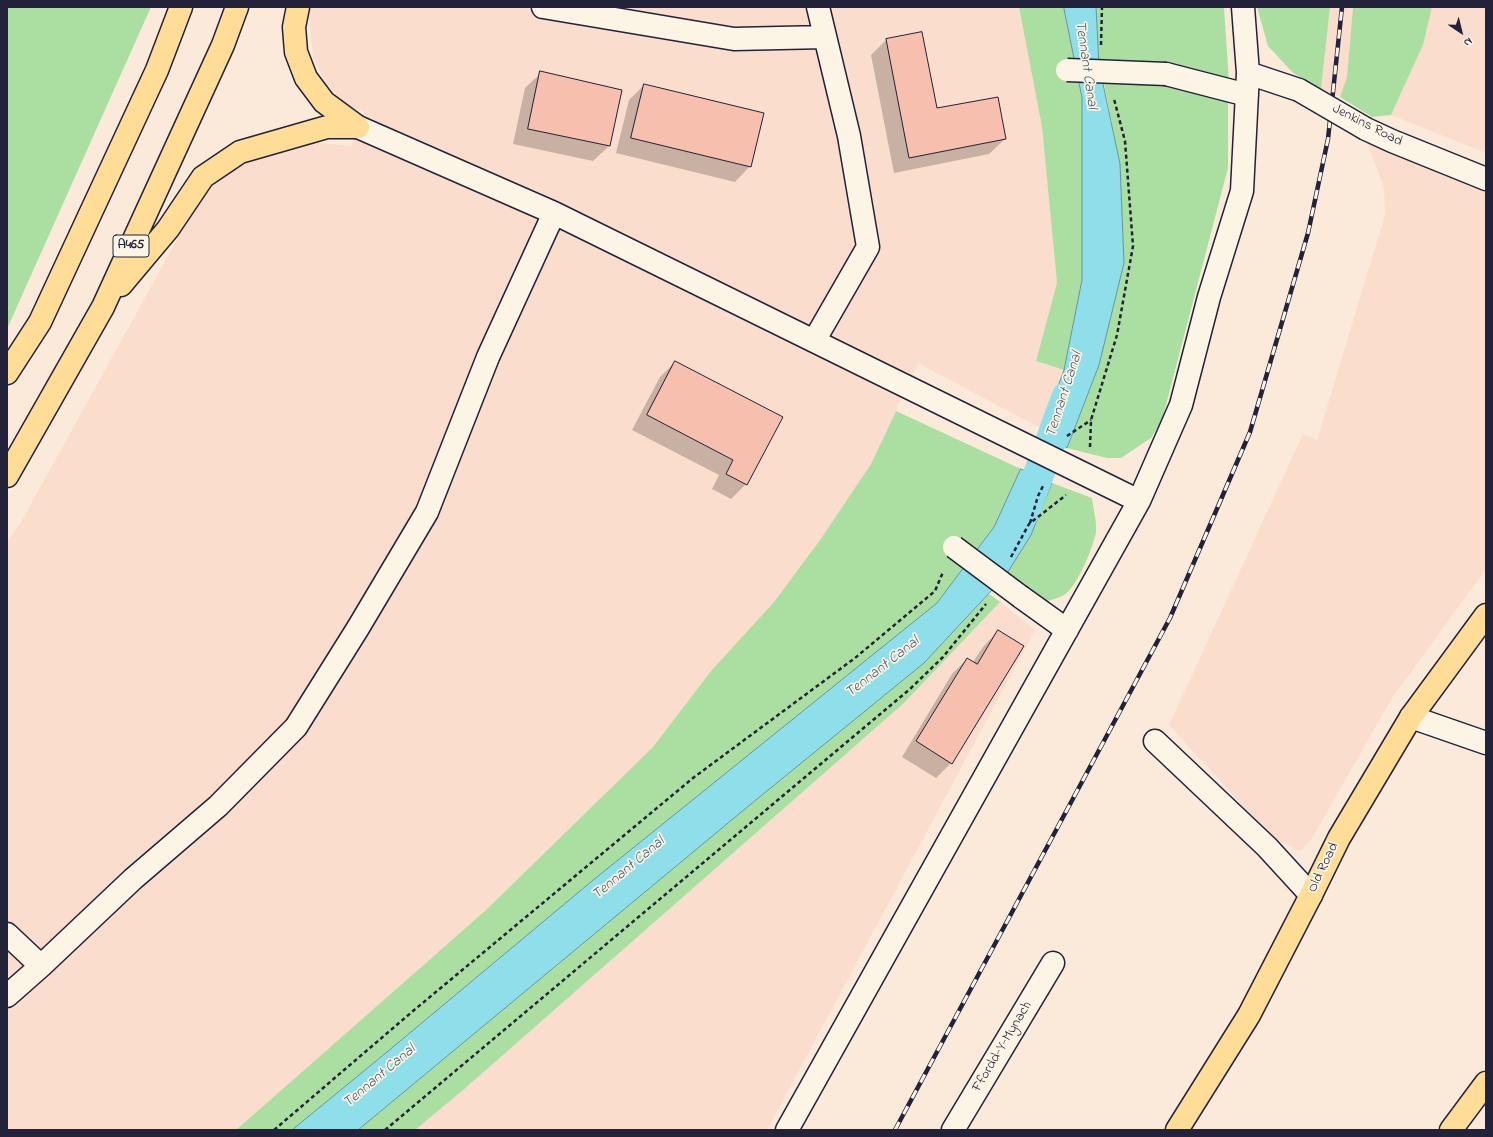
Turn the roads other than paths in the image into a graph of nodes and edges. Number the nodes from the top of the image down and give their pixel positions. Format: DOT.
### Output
graph roads {
  1 [pos="181,7"];
  2 [pos="238,7"];
  3 [pos="298,7"];
  4 [pos="543,7"];
  5 [pos="818,7"];
  6 [pos="1243,7"];
  7 [pos="825,37"];
  8 [pos="1066,70"];
  9 [pos="1248,73"];
  10 [pos="1247,95"];
  11 [pos="358,127"];
  12 [pos="1486,179"];
  13 [pos="554,213"];
  14 [pos="102,307"];
  15 [pos="814,341"];
  16 [pos="7,373"];
  17 [pos="7,476"];
  18 [pos="1139,501"];
  19 [pos="954,547"];
  20 [pos="1486,615"];
  21 [pos="1067,630"];
  22 [pos="1411,717"];
  23 [pos="1155,740"];
  24 [pos="1486,743"];
  25 [pos="1311,895"];
  26 [pos="7,934"];
  27 [pos="1053,963"];
  28 [pos="41,966"];
  29 [pos="7,996"];
  30 [pos="1486,1083"];
  31 [pos="786,1130"];
  32 [pos="953,1130"];
  33 [pos="1177,1130"];
  34 [pos="1451,1130"];
  1 -- 16 [label="main road"];
  2 -- 14 [label="main road, A465"];
  3 -- 11 [label="main road"];
  4 -- 7 [label="street"];
  5 -- 7 [label="street"];
  6 -- 9 [label="street"];
  7 -- 15 [label="street"];
  8 -- 10 [label="street, bridge"];
  9 -- 10 [label="street"];
  9 -- 12 [label="street, Jenkins Road, bridge"];
  10 -- 18 [label="street"];
  11 -- 13 [label="street"];
  11 -- 14 [label="main road, A465"];
  13 -- 15 [label="street"];
  13 -- 28 [label="street"];
  14 -- 17 [label="main road, A465"];
  15 -- 18 [label="street"];
  18 -- 21 [label="street"];
  19 -- 21 [label="street, bridge"];
  20 -- 22 [label="main road, Old Road"];
  21 -- 31 [label="street"];
  22 -- 24 [label="street"];
  22 -- 25 [label="main road, Old Road"];
  23 -- 25 [label="street"];
  25 -- 33 [label="main road, Old Road"];
  26 -- 28 [label="street"];
  27 -- 32 [label="street, Ffordd-Y-Mynach"];
  28 -- 29 [label="street"];
  30 -- 34 [label="main road"];
}
